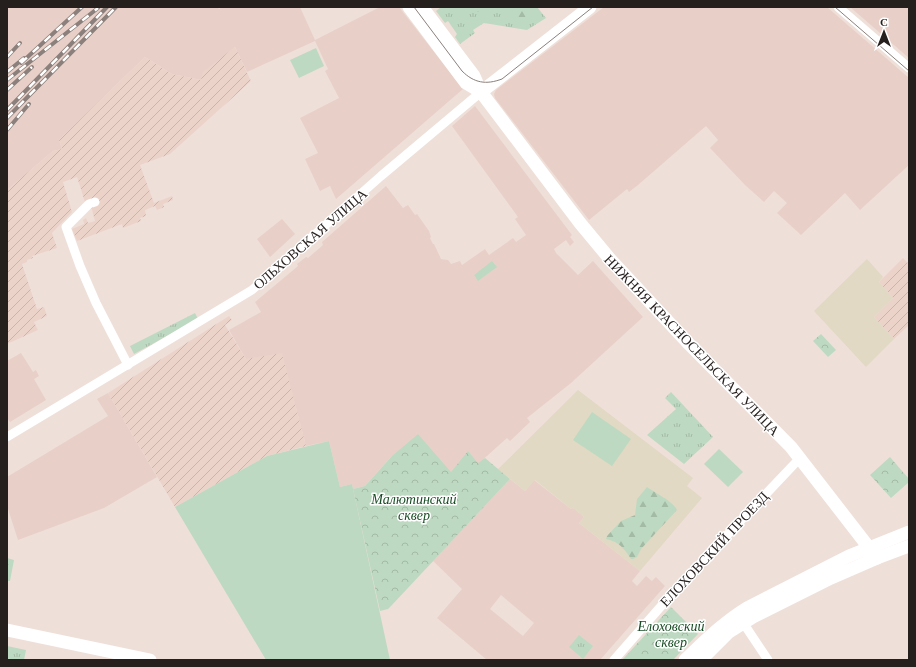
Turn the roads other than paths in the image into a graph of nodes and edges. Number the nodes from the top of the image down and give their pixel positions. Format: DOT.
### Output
graph roads {
  1 [pos="409,7"];
  2 [pos="422,7"];
  3 [pos="590,7"];
  4 [pos="838,7"];
  5 [pos="909,68"];
  6 [pos="481,92"];
  7 [pos="95,202"];
  8 [pos="128,365"];
  9 [pos="7,438"];
  10 [pos="800,458"];
  11 [pos="909,532"];
  12 [pos="909,546"];
  13 [pos="873,553"];
  14 [pos="740,618"];
  15 [pos="7,630"];
  16 [pos="150,660"];
  17 [pos="614,660"];
  18 [pos="685,660"];
  19 [pos="700,660"];
  20 [pos="768,660"];
  1 -- 6 [label="street, НИЖНЯЯ КРАСНОСЕЛЬСКАЯ УЛИЦА"];
  2 -- 6 [label="street, НИЖНЯЯ КРАСНОСЕЛЬСКАЯ УЛИЦА"];
  3 -- 6 [label="street, ОЛЬХОВСКАЯ УЛИЦА"];
  4 -- 5 [label="street"];
  6 -- 8 [label="street, ОЛЬХОВСКАЯ УЛИЦА"];
  6 -- 10 [label="street, НИЖНЯЯ КРАСНОСЕЛЬСКАЯ УЛИЦА"];
  7 -- 8 [label="street"];
  8 -- 9 [label="street, ОЛЬХОВСКАЯ УЛИЦА"];
  10 -- 13 [label="street, НИЖНЯЯ КРАСНОСЕЛЬСКАЯ УЛИЦА"];
  10 -- 17 [label="street, ЕЛОХОВСКИЙ ПРОЕЗД"];
  11 -- 13 [label="street"];
  12 -- 13 [label="street"];
  13 -- 14 [label="street"];
  14 -- 18 [label="street"];
  14 -- 19 [label="street"];
  14 -- 20 [label="street"];
  15 -- 16 [label="street"];
}
